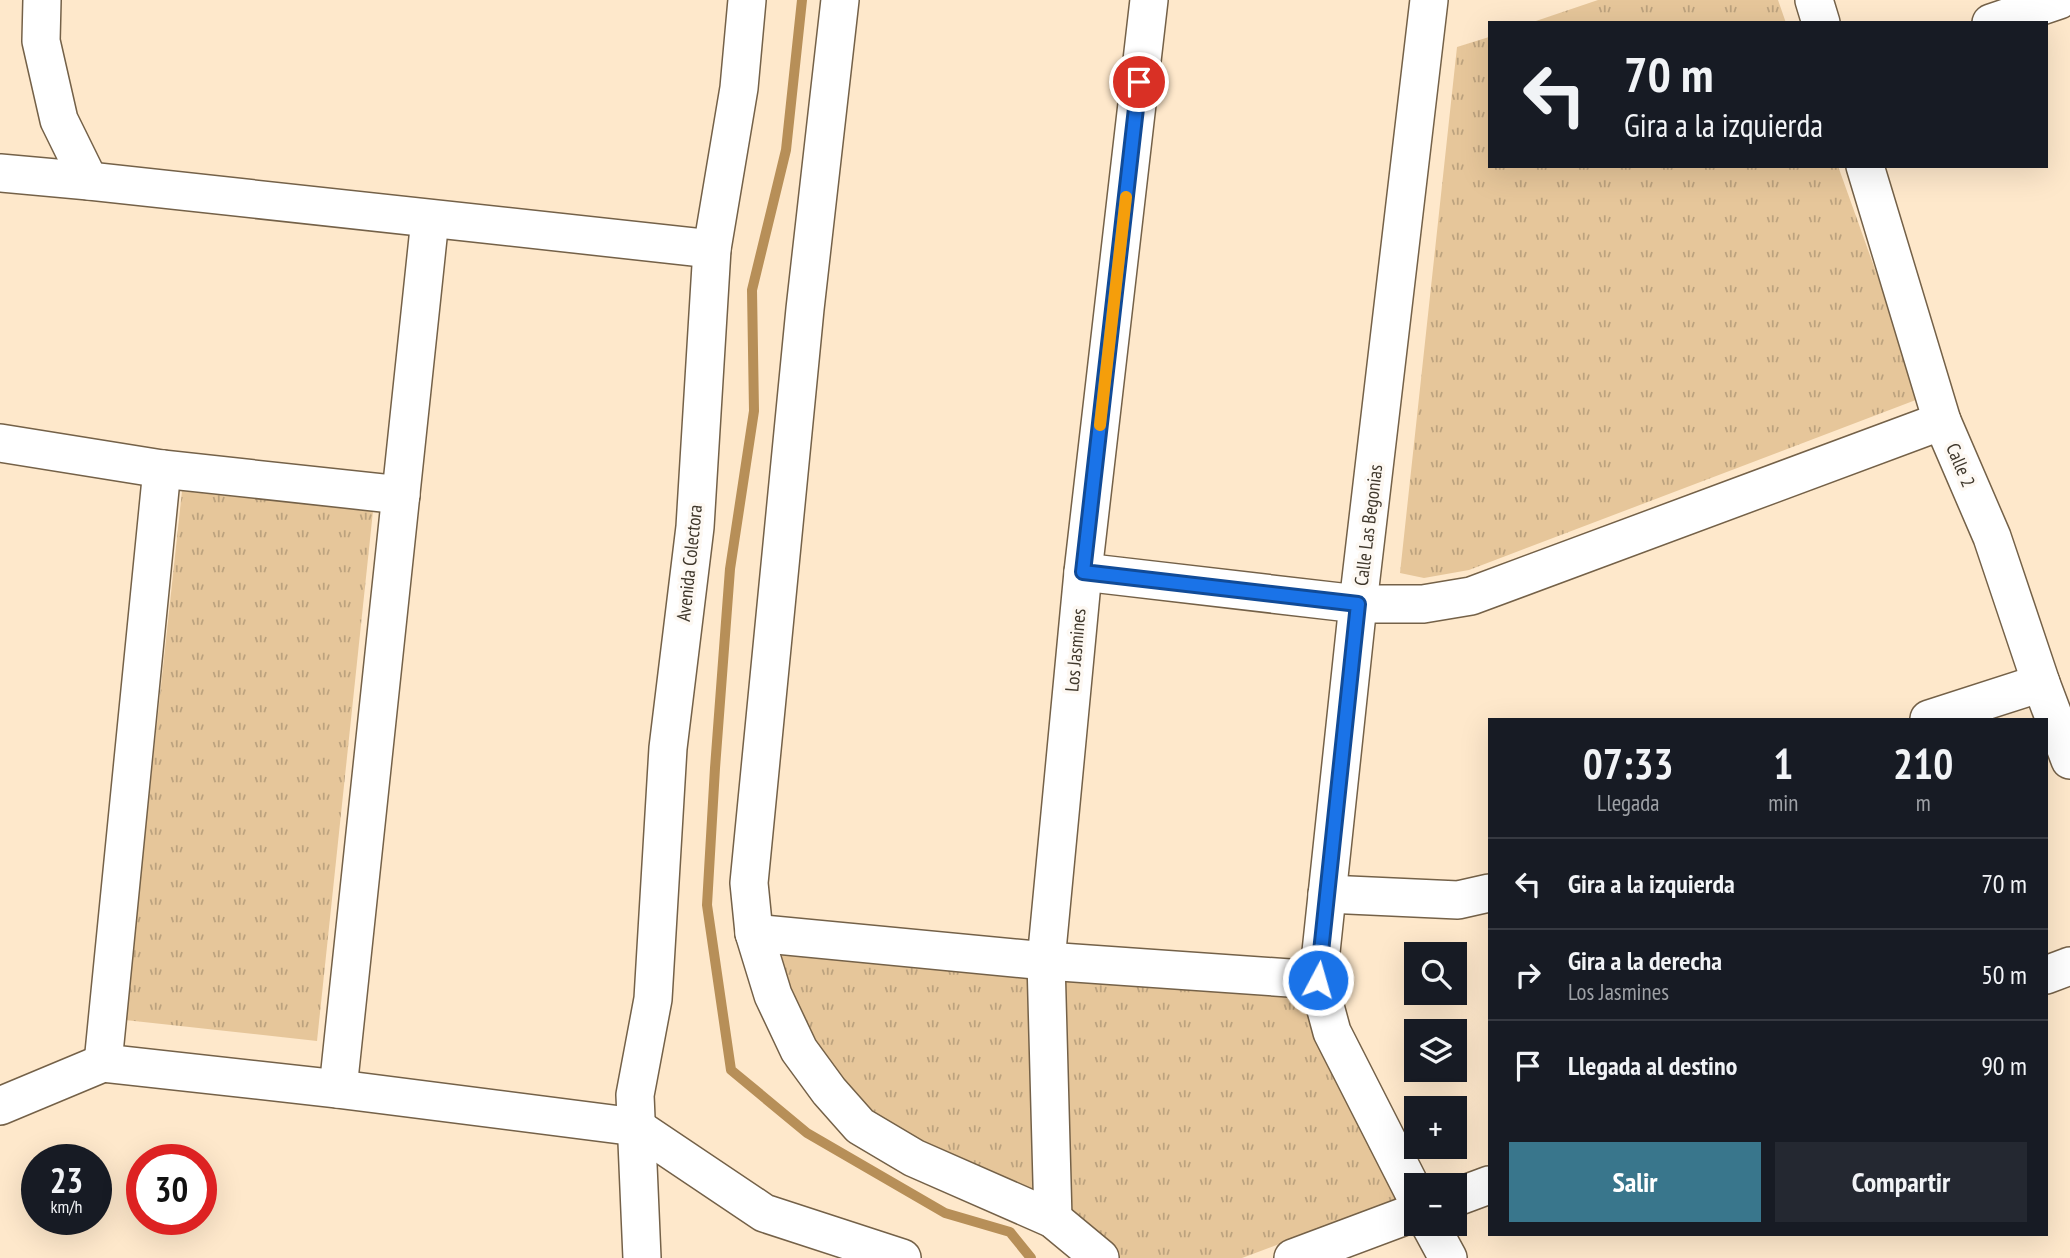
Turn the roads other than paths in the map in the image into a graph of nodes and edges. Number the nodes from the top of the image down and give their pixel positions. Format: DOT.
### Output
graph roads {
  1 [pos="42,0"];
  2 [pos="747,0"];
  3 [pos="840,0"];
  4 [pos="1149,0"];
  5 [pos="1429,0"];
  6 [pos="1814,0"];
  7 [pos="2059,0"];
  8 [pos="1820,21"];
  9 [pos="1997,21"];
  10 [pos="1866,168"];
  11 [pos="0,173"];
  12 [pos="89,181"];
  13 [pos="430,219"];
  14 [pos="712,249"];
  15 [pos="1942,421"];
  16 [pos="0,443"];
  17 [pos="162,469"];
  18 [pos="401,495"];
  19 [pos="1083,572"];
  20 [pos="1358,604"];
  21 [pos="2041,683"];
  22 [pos="1933,718"];
  23 [pos="2070,760"];
  24 [pos="1488,893"];
  25 [pos="1327,894"];
  26 [pos="754,933"];
  27 [pos="1046,961"];
  28 [pos="2070,966"];
  29 [pos="2048,974"];
  30 [pos="1318,980"];
  31 [pos="103,1063"];
  32 [pos="338,1089"];
  33 [pos="0,1106"];
  34 [pos="636,1127"];
  35 [pos="1404,1173"];
  36 [pos="1488,1185"];
  37 [pos="1467,1193"];
  38 [pos="1404,1216"];
  39 [pos="1053,1219"];
  40 [pos="1436,1236"];
  41 [pos="642,1258"];
  42 [pos="902,1258"];
  43 [pos="1100,1258"];
  44 [pos="1293,1258"];
  45 [pos="1448,1258"];
  1 -- 12 [label="street"];
  2 -- 14 [label="street, Avenida Colectora"];
  3 -- 26 [label="street"];
  4 -- 19 [label="street, Los Jasmines"];
  5 -- 20 [label="street, Calle Las Begonias"];
  6 -- 8 [label="street"];
  7 -- 9 [label="street"];
  10 -- 15 [label="street, Calle 2"];
  11 -- 12 [label="street"];
  12 -- 13 [label="street"];
  13 -- 14 [label="street"];
  13 -- 18 [label="street"];
  14 -- 34 [label="street, Avenida Colectora"];
  15 -- 20 [label="street"];
  15 -- 21 [label="street, Calle 2"];
  16 -- 17 [label="street"];
  17 -- 18 [label="street"];
  17 -- 31 [label="street"];
  18 -- 32 [label="street"];
  19 -- 20 [label="street"];
  19 -- 27 [label="street, Los Jasmines"];
  20 -- 25 [label="street, Calle Las Begonias"];
  21 -- 22 [label="street"];
  21 -- 23 [label="street, Calle 2"];
  24 -- 25 [label="street"];
  25 -- 30 [label="street, Calle Las Begonias"];
  26 -- 27 [label="street"];
  26 -- 39 [label="street"];
  27 -- 30 [label="street"];
  27 -- 39 [label="street, Los Jasmines"];
  28 -- 29 [label="street"];
  30 -- 35 [label="street, Calle Las Begonias"];
  31 -- 32 [label="street"];
  31 -- 33 [label="street"];
  32 -- 34 [label="street"];
  34 -- 41 [label="street, Avenida Colectora"];
  34 -- 42 [label="street"];
  36 -- 37 [label="street"];
  38 -- 44 [label="street"];
  39 -- 43 [label="street"];
  40 -- 45 [label="street"];
}
